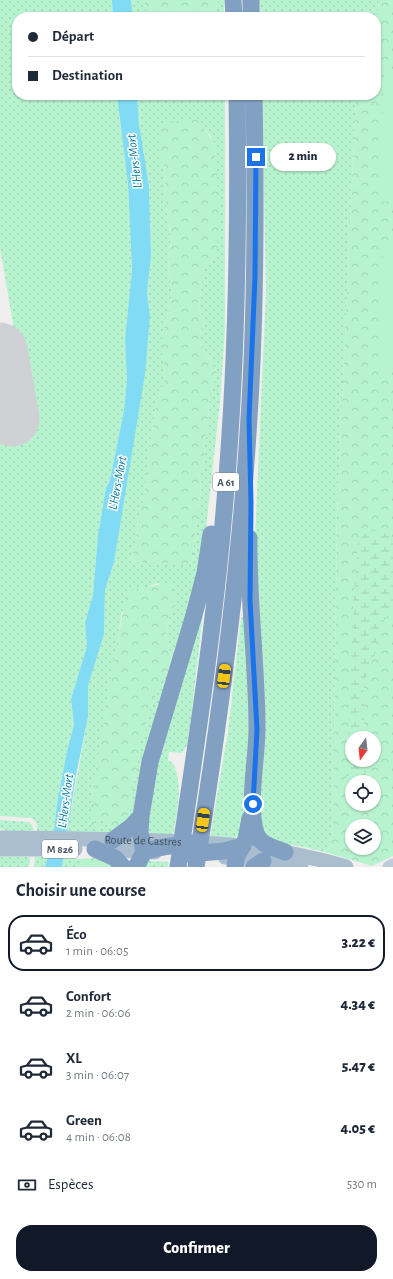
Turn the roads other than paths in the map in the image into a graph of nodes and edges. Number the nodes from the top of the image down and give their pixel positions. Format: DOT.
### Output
graph roads {
  1 [pos="233,0"];
  2 [pos="251,0"];
  3 [pos="234,12"];
  4 [pos="251,12"];
  5 [pos="236,100"];
  6 [pos="254,100"];
  7 [pos="249,419"];
  8 [pos="227,476"];
  9 [pos="253,804"];
  10 [pos="141,816"];
  11 [pos="113,840"];
  12 [pos="0,841"];
  13 [pos="95,844"];
  14 [pos="150,846"];
  15 [pos="231,854"];
  16 [pos="189,858"];
  17 [pos="270,861"];
  18 [pos="393,865"];
  19 [pos="123,867"];
  20 [pos="136,867"];
  21 [pos="301,867"];
  22 [pos="346,867"];
  23 [pos="389,867"];
  1 -- 3 [label="highway"];
  2 -- 4 [label="highway"];
  5 -- 8 [label="highway, A 61"];
  6 -- 7 [label="highway, A 61"];
  7 -- 9 [label="highway"];
  7 -- 16 [label="highway, A 61"];
  8 -- 10 [label="highway"];
  8 -- 16 [label="highway, A 61"];
  9 -- 15 [label="highway"];
  9 -- 17 [label="highway"];
  10 -- 11 [label="highway"];
  10 -- 14 [label="highway"];
  11 -- 13 [label="main road, Route de Castres / M 826"];
  11 -- 14 [label="main road, Route de Castres / M 826"];
  12 -- 13 [label="main road, Route de Castres / M 826"];
  13 -- 14 [label="main road, Route de Castres / M 826"];
  13 -- 19 [label="highway"];
  14 -- 16 [label="highway"];
  14 -- 20 [label="highway"];
  15 -- 16 [label="highway"];
  15 -- 17 [label="main road"];
  15 -- 17 [label="main road"];
  17 -- 21 [label="main road"];
  17 -- 22 [label="main road"];
  18 -- 23 [label="street"];
}
